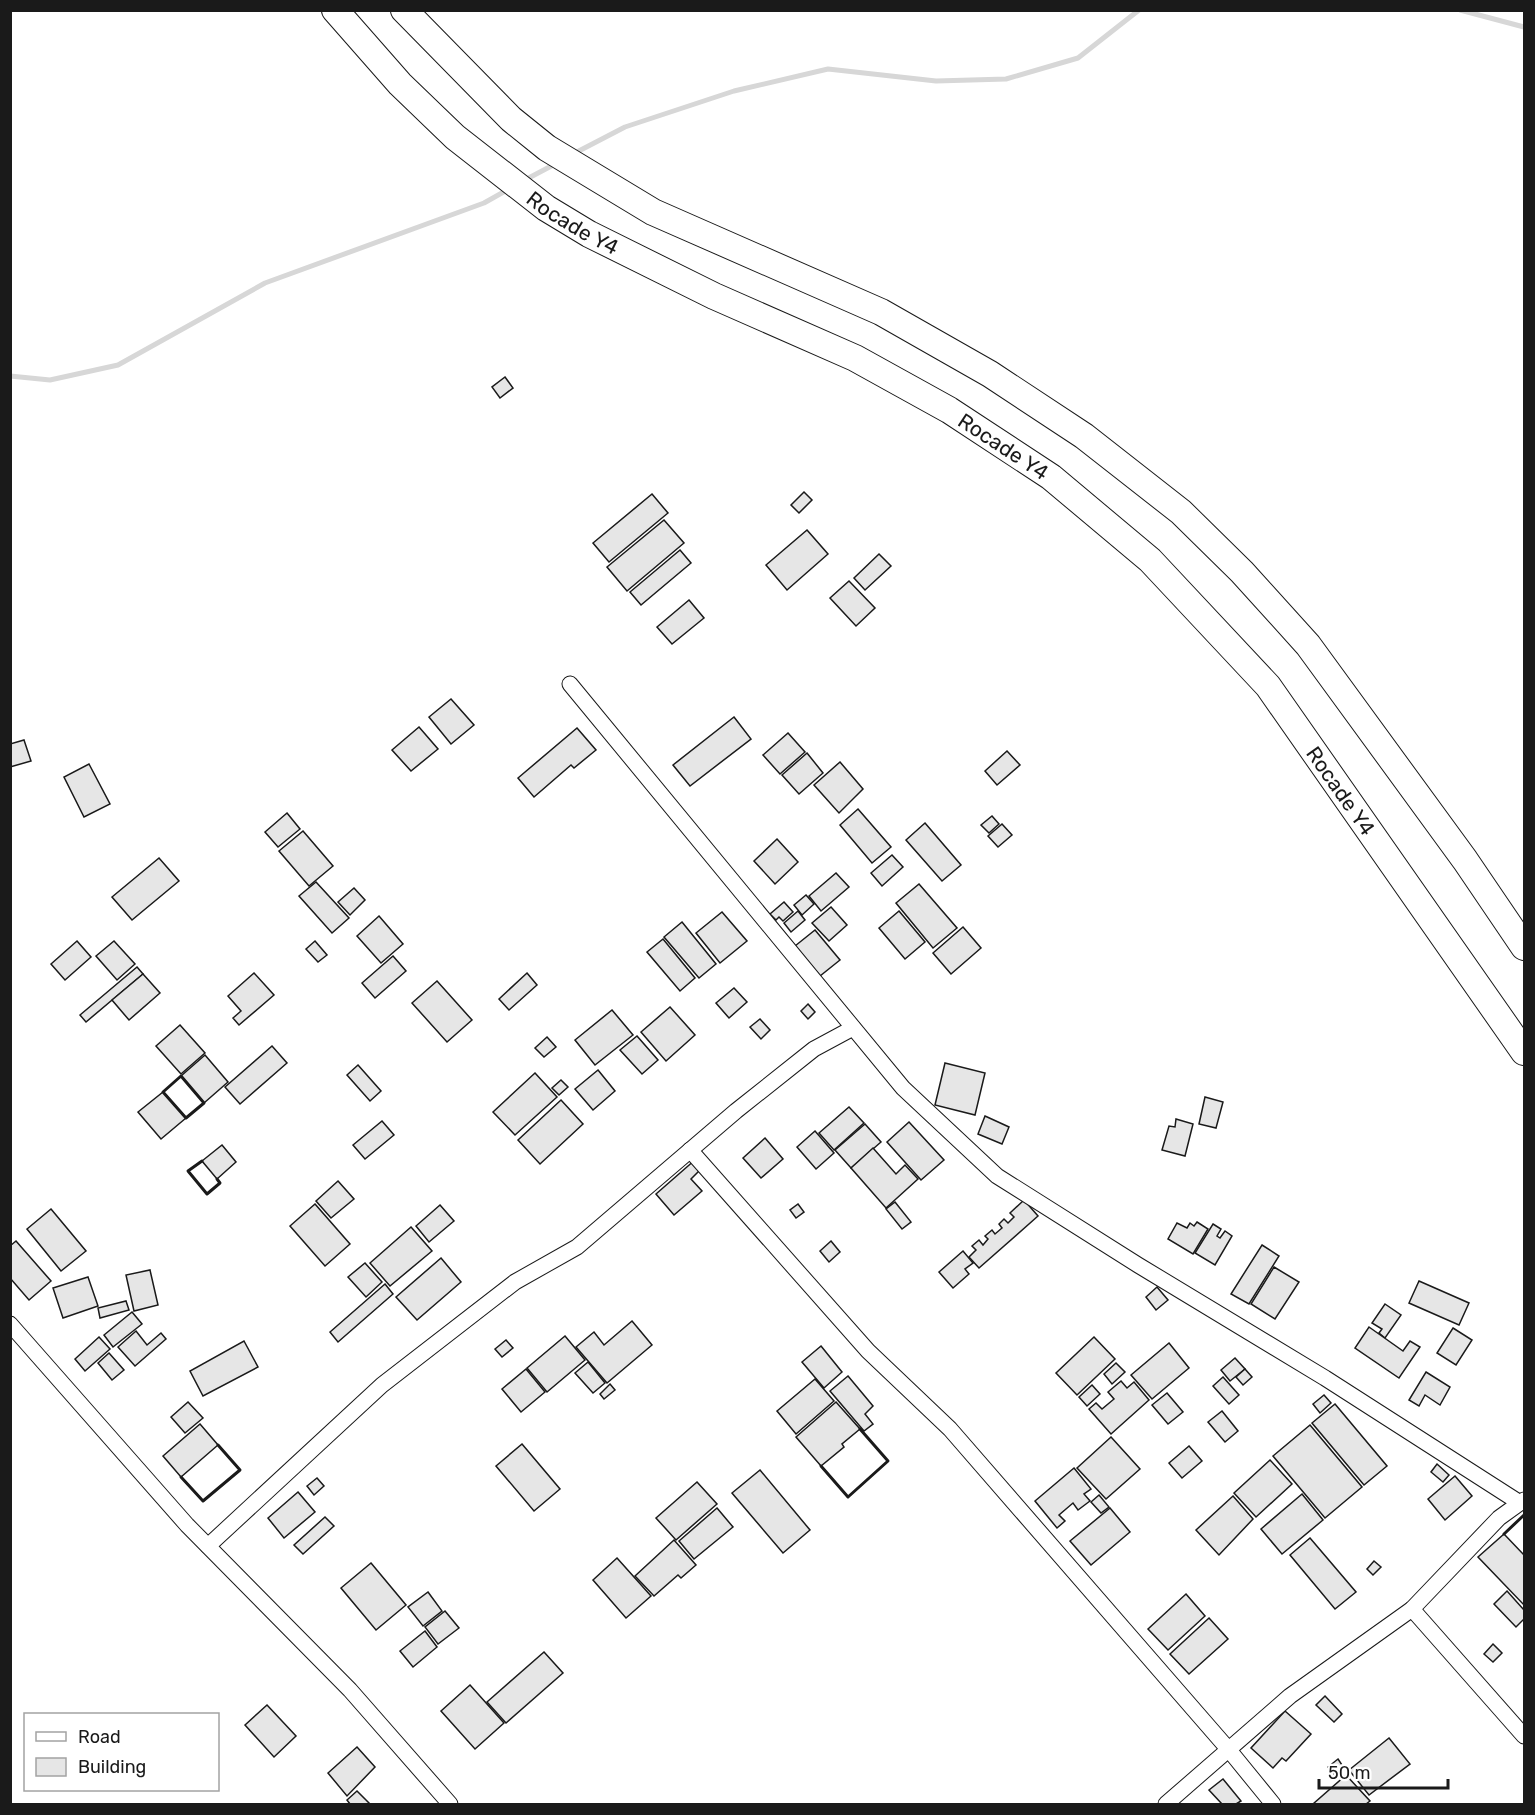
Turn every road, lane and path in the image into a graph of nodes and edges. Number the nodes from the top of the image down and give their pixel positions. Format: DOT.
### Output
graph roads {
  1 [pos="335,10"];
  2 [pos="404,10"];
  3 [pos="570,684"];
  4 [pos="1524,947"];
  5 [pos="853,1028"];
  6 [pos="1524,1052"];
  7 [pos="690,1150"];
  8 [pos="10,1324"];
  9 [pos="1522,1501"];
  10 [pos="208,1546"];
  11 [pos="1412,1609"];
  12 [pos="1524,1736"];
  13 [pos="1229,1750"];
  14 [pos="450,1804"];
  15 [pos="1166,1804"];
  16 [pos="1273,1804"];
  1 -- 6 [label="highway, Rocade Y4"];
  2 -- 4 [label="highway"];
  3 -- 5 [label="street"];
  5 -- 7 [label="street"];
  5 -- 9 [label="street"];
  7 -- 10 [label="street"];
  7 -- 13 [label="street"];
  8 -- 10 [label="street"];
  9 -- 11 [label="street"];
  10 -- 14 [label="street"];
  11 -- 12 [label="street"];
  11 -- 13 [label="street"];
  13 -- 15 [label="street"];
  13 -- 16 [label="street"];
}
